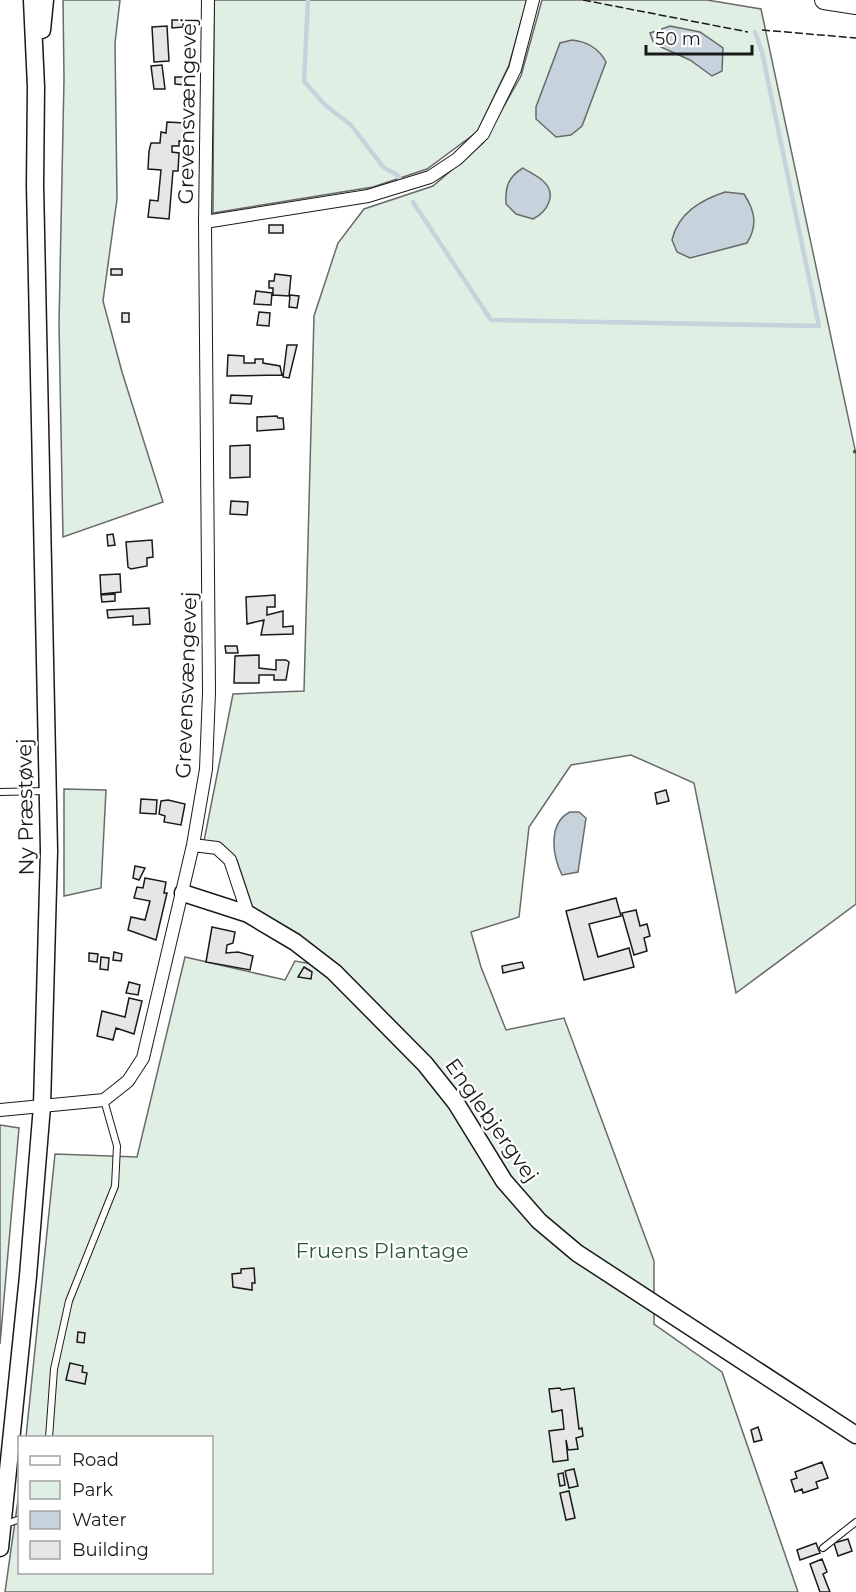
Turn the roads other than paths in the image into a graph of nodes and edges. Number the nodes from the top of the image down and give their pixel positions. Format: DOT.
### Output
graph roads {
  1 [pos="32,0"];
  2 [pos="45,0"];
  3 [pos="208,0"];
  4 [pos="533,0"];
  5 [pos="824,0"];
  6 [pos="856,5"];
  7 [pos="36,87"];
  8 [pos="205,222"];
  9 [pos="48,791"];
  10 [pos="0,792"];
  11 [pos="194,845"];
  12 [pos="183,893"];
  13 [pos="248,914"];
  14 [pos="104,1100"];
  15 [pos="42,1106"];
  16 [pos="0,1110"];
  17 [pos="856,1435"];
  18 [pos="49,1436"];
  19 [pos="18,1520"];
  20 [pos="854,1524"];
  21 [pos="3,1525"];
  22 [pos="856,1533"];
  23 [pos="0,1548"];
  24 [pos="823,1548"];
  1 -- 7 [label="street, Ny Præstøvej"];
  2 -- 7 [label="street, Ny Præstøvej"];
  3 -- 8 [label="street, Grevensvængevej"];
  4 -- 8 [label="street, Grevensvængevej"];
  5 -- 6 [label="main road"];
  7 -- 9 [label="street, Ny Præstøvej"];
  8 -- 11 [label="street, Grevensvængevej"];
  9 -- 10 [label="lane"];
  9 -- 15 [label="street, Ny Præstøvej"];
  11 -- 12 [label="street, Grevensvængevej"];
  11 -- 13 [label="street"];
  12 -- 13 [label="street, Englebjergvej"];
  12 -- 14 [label="street, Grevensvængevej"];
  13 -- 17 [label="street, Englebjergvej"];
  14 -- 15 [label="street"];
  14 -- 18 [label="lane"];
  15 -- 16 [label="street"];
  15 -- 21 [label="street, Ny Præstøvej"];
  19 -- 21 [label="lane"];
  20 -- 22 [label="lane"];
  20 -- 24 [label="lane"];
  21 -- 23 [label="street, Ny Præstøvej"];
}
